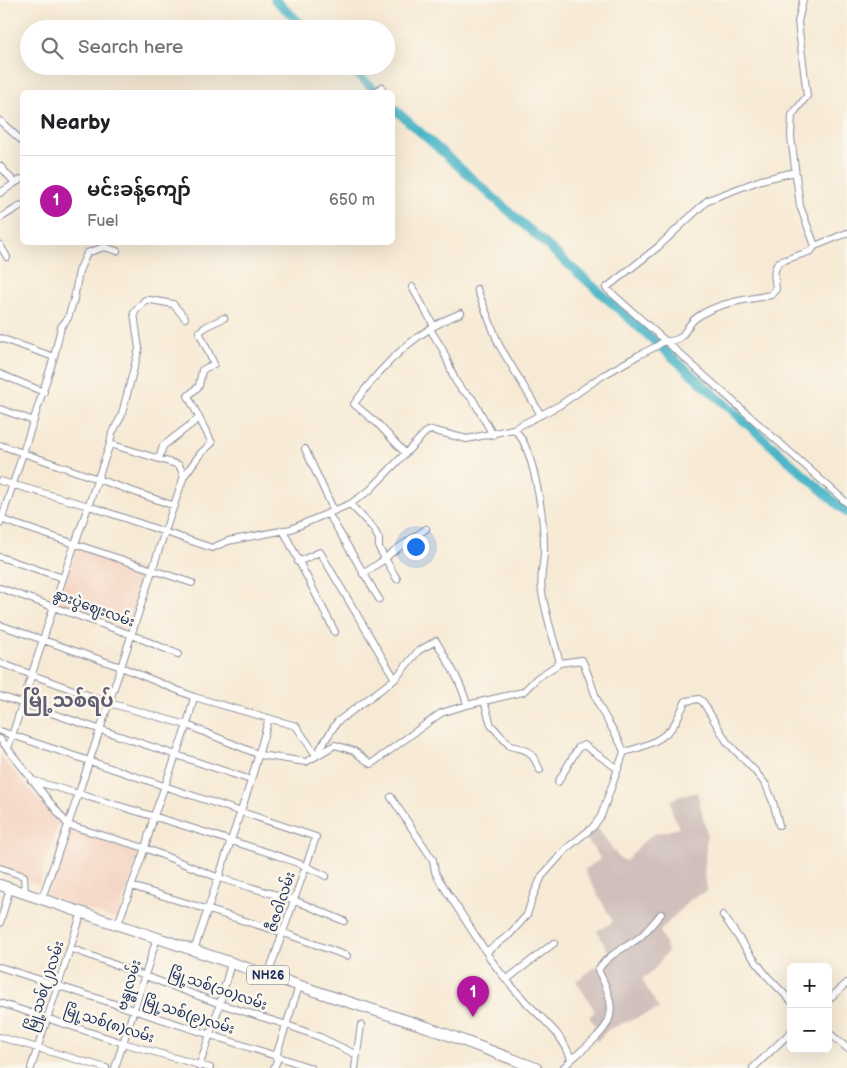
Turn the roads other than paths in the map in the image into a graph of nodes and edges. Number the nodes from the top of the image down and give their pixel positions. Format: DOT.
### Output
graph roads {
  1 [pos="803,0"];
  2 [pos="382,86"];
  3 [pos="377,90"];
  4 [pos="0,121"];
  5 [pos="20,138"];
  6 [pos="0,166"];
  7 [pos="795,172"];
  8 [pos="20,179"];
  9 [pos="15,183"];
  10 [pos="0,193"];
  11 [pos="20,206"];
  12 [pos="0,218"];
  13 [pos="847,233"];
  14 [pos="0,245"];
  15 [pos="815,246"];
  16 [pos="117,251"];
  17 [pos="7,257"];
  18 [pos="412,287"];
  19 [pos="477,289"];
  20 [pos="461,313"];
  21 [pos="185,318"];
  22 [pos="224,318"];
  23 [pos="432,328"];
  24 [pos="0,338"];
  25 [pos="664,341"];
  26 [pos="54,357"];
  27 [pos="0,374"];
  28 [pos="44,392"];
  29 [pos="0,409"];
  30 [pos="541,415"];
  31 [pos="198,419"];
  32 [pos="34,421"];
  33 [pos="514,429"];
  34 [pos="493,435"];
  35 [pos="110,444"];
  36 [pos="0,445"];
  37 [pos="305,448"];
  38 [pos="23,452"];
  39 [pos="405,452"];
  40 [pos="159,459"];
  41 [pos="184,476"];
  42 [pos="97,478"];
  43 [pos="0,481"];
  44 [pos="12,485"];
  45 [pos="847,503"];
  46 [pos="350,504"];
  47 [pos="89,506"];
  48 [pos="175,506"];
  49 [pos="331,512"];
  50 [pos="1,521"];
  51 [pos="426,528"];
  52 [pos="283,530"];
  53 [pos="166,532"];
  54 [pos="76,544"];
  55 [pos="0,557"];
  56 [pos="385,559"];
  57 [pos="298,562"];
  58 [pos="152,569"];
  59 [pos="363,574"];
  60 [pos="64,578"];
  61 [pos="397,579"];
  62 [pos="192,583"];
  63 [pos="0,588"];
  64 [pos="379,599"];
  65 [pos="54,607"];
  66 [pos="0,625"];
  67 [pos="335,632"];
  68 [pos="132,635"];
  69 [pos="44,640"];
  70 [pos="178,654"];
  71 [pos="0,663"];
  72 [pos="560,663"];
  73 [pos="122,667"];
  74 [pos="31,675"];
  75 [pos="395,679"];
  76 [pos="0,696"];
  77 [pos="194,697"];
  78 [pos="484,701"];
  79 [pos="109,703"];
  80 [pos="22,704"];
  81 [pos="467,705"];
  82 [pos="269,718"];
  83 [pos="187,725"];
  84 [pos="100,729"];
  85 [pos="0,731"];
  86 [pos="12,735"];
  87 [pos="0,739"];
  88 [pos="8,748"];
  89 [pos="624,752"];
  90 [pos="260,754"];
  91 [pos="176,755"];
  92 [pos="316,755"];
  93 [pos="89,760"];
  94 [pos="618,769"];
  95 [pos="540,770"];
  96 [pos="31,780"];
  97 [pos="251,780"];
  98 [pos="558,782"];
  99 [pos="165,786"];
  100 [pos="78,794"];
  101 [pos="392,797"];
  102 [pos="241,811"];
  103 [pos="154,816"];
  104 [pos="68,825"];
  105 [pos="779,825"];
  106 [pos="230,840"];
  107 [pos="145,848"];
  108 [pos="306,866"];
  109 [pos="0,868"];
  110 [pos="326,876"];
  111 [pos="219,878"];
  112 [pos="132,886"];
  113 [pos="5,887"];
  114 [pos="25,893"];
  115 [pos="42,898"];
  116 [pos="294,900"];
  117 [pos="206,910"];
  118 [pos="82,912"];
  119 [pos="661,914"];
  120 [pos="723,915"];
  121 [pos="344,921"];
  122 [pos="0,923"];
  123 [pos="118,924"];
  124 [pos="284,933"];
  125 [pos="156,938"];
  126 [pos="554,943"];
  127 [pos="70,948"];
  128 [pos="194,950"];
  129 [pos="486,952"];
  130 [pos="347,956"];
  131 [pos="231,963"];
  132 [pos="0,967"];
  133 [pos="268,976"];
  134 [pos="144,977"];
  135 [pos="506,980"];
  136 [pos="847,983"];
  137 [pos="59,985"];
  138 [pos="299,986"];
  139 [pos="832,996"];
  140 [pos="787,997"];
  141 [pos="0,1003"];
  142 [pos="220,1004"];
  143 [pos="134,1011"];
  144 [pos="47,1017"];
  145 [pos="288,1025"];
  146 [pos="360,1025"];
  147 [pos="210,1034"];
  148 [pos="832,1035"];
  149 [pos="787,1036"];
  150 [pos="0,1037"];
  151 [pos="123,1043"];
  152 [pos="847,1048"];
  153 [pos="38,1049"];
  154 [pos="357,1055"];
  155 [pos="276,1056"];
  156 [pos="571,1060"];
  157 [pos="199,1066"];
  158 [pos="31,1068"];
  159 [pos="106,1068"];
  160 [pos="115,1068"];
  161 [pos="210,1068"];
  162 [pos="274,1068"];
  163 [pos="311,1068"];
  164 [pos="355,1068"];
  165 [pos="536,1068"];
  166 [pos="563,1068"];
  167 [pos="753,1068"];
  1 -- 7 [label="street"];
  2 -- 3 [label="street"];
  4 -- 5 [label="street"];
  6 -- 9 [label="street"];
  7 -- 15 [label="street"];
  7 -- 25 [label="street"];
  8 -- 9 [label="street"];
  9 -- 10 [label="street"];
  11 -- 12 [label="street"];
  13 -- 15 [label="street"];
  14 -- 17 [label="street"];
  15 -- 25 [label="street"];
  16 -- 26 [label="street"];
  18 -- 23 [label="street"];
  19 -- 30 [label="street"];
  20 -- 23 [label="street"];
  21 -- 35 [label="street"];
  22 -- 31 [label="street"];
  23 -- 34 [label="street"];
  23 -- 39 [label="street"];
  24 -- 26 [label="street"];
  25 -- 30 [label="street"];
  25 -- 45 [label="street"];
  26 -- 28 [label="street"];
  27 -- 28 [label="street"];
  28 -- 32 [label="street"];
  29 -- 32 [label="street"];
  30 -- 33 [label="street"];
  31 -- 40 [label="street"];
  31 -- 41 [label="street"];
  32 -- 38 [label="street"];
  33 -- 34 [label="street"];
  33 -- 72 [label="street"];
  34 -- 39 [label="street"];
  35 -- 40 [label="street"];
  35 -- 42 [label="street"];
  36 -- 38 [label="street"];
  37 -- 49 [label="street"];
  38 -- 42 [label="street"];
  38 -- 44 [label="street"];
  39 -- 46 [label="street"];
  40 -- 41 [label="street"];
  41 -- 48 [label="street"];
  42 -- 47 [label="street"];
  42 -- 48 [label="street"];
  43 -- 44 [label="street"];
  44 -- 47 [label="street"];
  44 -- 50 [label="street"];
  46 -- 49 [label="street"];
  46 -- 56 [label="street"];
  47 -- 53 [label="street"];
  47 -- 54 [label="street"];
  48 -- 53 [label="street"];
  49 -- 52 [label="street"];
  49 -- 59 [label="street"];
  50 -- 54 [label="street"];
  51 -- 56 [label="street"];
  52 -- 53 [label="street"];
  52 -- 57 [label="street"];
  53 -- 58 [label="street"];
  54 -- 58 [label="street"];
  54 -- 60 [label="street"];
  55 -- 60 [label="street"];
  56 -- 59 [label="street"];
  56 -- 61 [label="street"];
  57 -- 67 [label="street"];
  57 -- 75 [label="street"];
  58 -- 62 [label="street"];
  58 -- 68 [label="street"];
  59 -- 64 [label="street"];
  60 -- 65 [label="street"];
  63 -- 65 [label="street, နွားပွဲဈေးလမ်း"];
  65 -- 68 [label="street, နွားပွဲဈေးလမ်း"];
  65 -- 69 [label="street"];
  66 -- 69 [label="street"];
  68 -- 70 [label="street, နွားပွဲဈေးလမ်း"];
  68 -- 73 [label="street"];
  69 -- 73 [label="street"];
  69 -- 74 [label="street"];
  71 -- 74 [label="street"];
  72 -- 78 [label="street"];
  72 -- 89 [label="street"];
  73 -- 77 [label="street"];
  73 -- 79 [label="street"];
  74 -- 79 [label="street"];
  74 -- 80 [label="street"];
  75 -- 81 [label="street"];
  75 -- 92 [label="street"];
  76 -- 80 [label="street"];
  77 -- 82 [label="street"];
  77 -- 83 [label="street"];
  78 -- 81 [label="street"];
  78 -- 95 [label="street"];
  79 -- 83 [label="street"];
  79 -- 84 [label="street"];
  80 -- 84 [label="street"];
  80 -- 86 [label="street"];
  81 -- 92 [label="street"];
  82 -- 90 [label="street"];
  82 -- 92 [label="street"];
  83 -- 90 [label="street"];
  83 -- 91 [label="street"];
  84 -- 91 [label="street"];
  84 -- 93 [label="street"];
  85 -- 86 [label="street"];
  86 -- 88 [label="street"];
  86 -- 93 [label="street"];
  87 -- 88 [label="street"];
  88 -- 96 [label="street"];
  89 -- 94 [label="street"];
  89 -- 105 [label="street"];
  90 -- 92 [label="street"];
  90 -- 97 [label="street"];
  91 -- 97 [label="street"];
  91 -- 99 [label="street"];
  93 -- 99 [label="street"];
  93 -- 100 [label="street"];
  94 -- 98 [label="street"];
  94 -- 129 [label="street"];
  96 -- 100 [label="street"];
  96 -- 104 [label="street"];
  97 -- 102 [label="street"];
  99 -- 102 [label="street"];
  99 -- 103 [label="street"];
  100 -- 103 [label="street"];
  100 -- 104 [label="street"];
  101 -- 129 [label="street"];
  102 -- 106 [label="street"];
  102 -- 108 [label="street, ဇီဇဝါလမ်း"];
  103 -- 106 [label="street"];
  103 -- 107 [label="street"];
  104 -- 107 [label="street"];
  104 -- 115 [label="street"];
  106 -- 108 [label="street"];
  106 -- 111 [label="street"];
  107 -- 111 [label="street"];
  107 -- 112 [label="street"];
  108 -- 110 [label="street"];
  108 -- 116 [label="street, ဇီဇဝါလမ်း"];
  109 -- 114 [label="street"];
  111 -- 116 [label="street"];
  111 -- 117 [label="street"];
  112 -- 117 [label="street"];
  112 -- 123 [label="street"];
  113 -- 114 [label="highway, NH26"];
  113 -- 122 [label="street"];
  114 -- 115 [label="highway, NH26"];
  115 -- 118 [label="highway, NH26"];
  116 -- 121 [label="street"];
  116 -- 124 [label="street, ဇီဇဝါလမ်း"];
  117 -- 124 [label="street"];
  117 -- 128 [label="street"];
  118 -- 123 [label="highway, NH26"];
  118 -- 127 [label="street, မြို့သစ်(၂)လမ်း"];
  119 -- 156 [label="street"];
  120 -- 140 [label="street"];
  123 -- 125 [label="highway, NH26"];
  124 -- 130 [label="street"];
  124 -- 133 [label="street, ဇီဇဝါလမ်း"];
  125 -- 128 [label="highway, NH26"];
  125 -- 134 [label="street, ဗန္ဓုလမ်း"];
  126 -- 135 [label="street"];
  127 -- 134 [label="street, မြို့သစ်(၁၀)လမ်း"];
  127 -- 137 [label="street, မြို့သစ်(၂)လမ်း"];
  128 -- 131 [label="highway, NH26"];
  129 -- 135 [label="street"];
  131 -- 133 [label="highway, NH26"];
  131 -- 142 [label="street"];
  132 -- 137 [label="street, မြို့သစ်(၉)လမ်း"];
  133 -- 138 [label="highway, NH26"];
  134 -- 142 [label="street, မြို့သစ်(၁၀)လမ်း"];
  134 -- 143 [label="street, ဗန္ဓုလမ်း"];
  135 -- 156 [label="street"];
  136 -- 139 [label="street"];
  137 -- 143 [label="street, မြို့သစ်(၉)လမ်း"];
  137 -- 144 [label="street, မြို့သစ်(၂)လမ်း"];
  138 -- 145 [label="street"];
  138 -- 165 [label="highway, NH26"];
  141 -- 144 [label="street, မြို့သစ်(၈)လမ်း"];
  142 -- 145 [label="street, မြို့သစ်(၁၀)လမ်း"];
  142 -- 147 [label="street"];
  143 -- 147 [label="street, မြို့သစ်(၉)လမ်း"];
  143 -- 151 [label="street, ဗန္ဓုလမ်း"];
  144 -- 151 [label="street, မြို့သစ်(၈)လမ်း"];
  144 -- 153 [label="street, မြို့သစ်(၂)လမ်း"];
  145 -- 154 [label="street, မြို့သစ်(၁၀)လမ်း"];
  145 -- 155 [label="street"];
  146 -- 154 [label="street"];
  147 -- 155 [label="street, မြို့သစ်(၉)လမ်း"];
  147 -- 157 [label="street"];
  148 -- 152 [label="street"];
  149 -- 167 [label="street"];
  150 -- 153 [label="street"];
  151 -- 157 [label="street, မြို့သစ်(၈)လမ်း"];
  151 -- 160 [label="street, ဗန္ဓုလမ်း"];
  153 -- 158 [label="street, မြို့သစ်(၂)လမ်း"];
  153 -- 159 [label="street"];
  154 -- 164 [label="street"];
  155 -- 162 [label="street"];
  155 -- 163 [label="street, မြို့သစ်(၉)လမ်း"];
  156 -- 166 [label="street"];
  157 -- 161 [label="street, မြို့သစ်(၈)လမ်း"];
}
